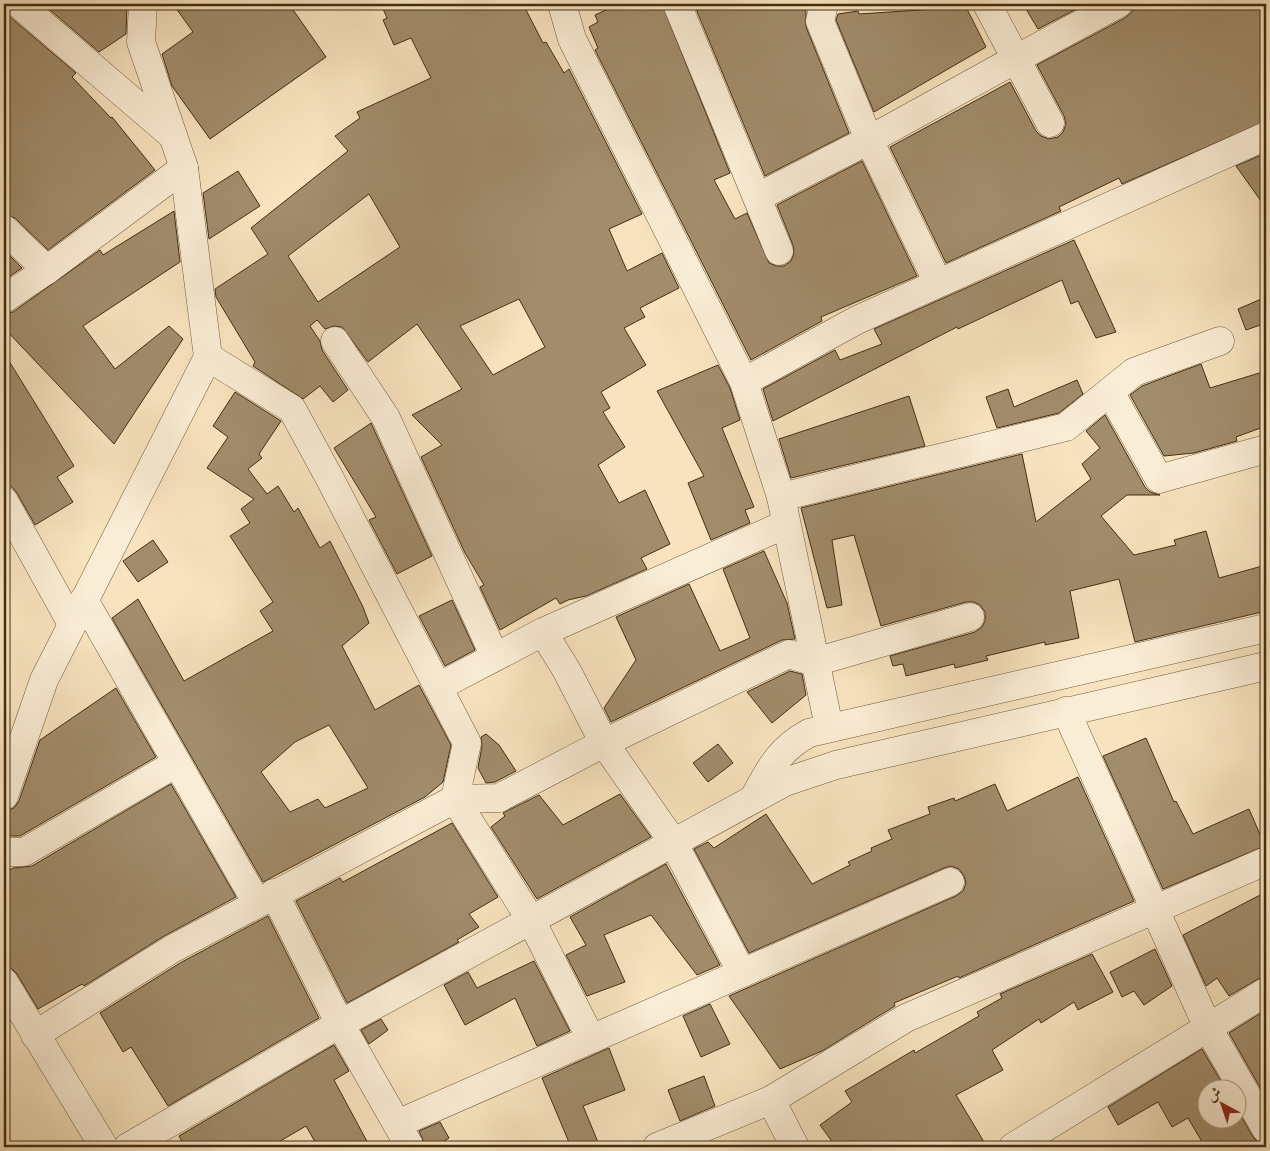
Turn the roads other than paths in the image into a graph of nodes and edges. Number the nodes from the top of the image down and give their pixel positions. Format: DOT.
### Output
graph roads {
  1 [pos="19,4"];
  2 [pos="143,4"];
  3 [pos="562,4"];
  4 [pos="677,4"];
  5 [pos="824,4"];
  6 [pos="987,4"];
  7 [pos="1118,4"];
  8 [pos="1016,59"];
  9 [pos="1050,123"];
  10 [pos="173,136"];
  11 [pos="1266,136"];
  12 [pos="869,140"];
  13 [pos="184,168"];
  14 [pos="758,197"];
  15 [pos="4,229"];
  16 [pos="778,251"];
  17 [pos="47,270"];
  18 [pos="938,283"];
  19 [pos="4,299"];
  20 [pos="335,341"];
  21 [pos="1220,341"];
  22 [pos="208,357"];
  23 [pos="744,382"];
  24 [pos="1110,392"];
  25 [pos="1266,449"];
  26 [pos="781,497"];
  27 [pos="4,501"];
  28 [pos="786,524"];
  29 [pos="84,600"];
  30 [pos="970,617"];
  31 [pos="72,624"];
  32 [pos="1266,628"];
  33 [pos="543,632"];
  34 [pos="495,657"];
  35 [pos="815,662"];
  36 [pos="1266,666"];
  37 [pos="438,687"];
  38 [pos="1066,711"];
  39 [pos="829,726"];
  40 [pos="604,743"];
  41 [pos="177,763"];
  42 [pos="4,796"];
  43 [pos="754,798"];
  44 [pos="455,799"];
  45 [pos="673,842"];
  46 [pos="4,852"];
  47 [pos="1266,861"];
  48 [pos="950,882"];
  49 [pos="266,898"];
  50 [pos="1154,911"];
  51 [pos="531,920"];
  52 [pos="742,973"];
  53 [pos="4,982"];
  54 [pos="1266,992"];
  55 [pos="340,1024"];
  56 [pos="1208,1028"];
  57 [pos="35,1035"];
  58 [pos="591,1040"];
  59 [pos="771,1100"];
  60 [pos="1266,1129"];
  61 [pos="404,1136"];
  62 [pos="104,1147"];
  63 [pos="128,1147"];
  64 [pos="657,1147"];
  65 [pos="796,1147"];
  66 [pos="1013,1147"];
  1 -- 10 [label="street"];
  2 -- 10 [label="street"];
  3 -- 23 [label="street"];
  4 -- 14 [label="street"];
  5 -- 12 [label="street"];
  6 -- 8 [label="street"];
  7 -- 8 [label="street"];
  8 -- 9 [label="street"];
  8 -- 12 [label="street"];
  10 -- 13 [label="street"];
  11 -- 18 [label="street"];
  12 -- 14 [label="street"];
  12 -- 18 [label="street"];
  13 -- 17 [label="street"];
  13 -- 22 [label="street"];
  14 -- 16 [label="street"];
  15 -- 17 [label="street"];
  17 -- 19 [label="street"];
  18 -- 23 [label="street"];
  20 -- 34 [label="street"];
  21 -- 24 [label="street"];
  22 -- 29 [label="street"];
  22 -- 37 [label="street"];
  23 -- 26 [label="street"];
  24 -- 25 [label="street"];
  24 -- 26 [label="street"];
  26 -- 28 [label="street"];
  27 -- 31 [label="street"];
  28 -- 33 [label="street"];
  28 -- 35 [label="street"];
  29 -- 31 [label="street"];
  29 -- 41 [label="street"];
  30 -- 35 [label="street"];
  31 -- 42 [label="street"];
  32 -- 39 [label="street"];
  33 -- 34 [label="street"];
  33 -- 40 [label="street"];
  34 -- 37 [label="street"];
  35 -- 39 [label="street"];
  35 -- 40 [label="street"];
  36 -- 38 [label="street"];
  37 -- 44 [label="street"];
  38 -- 43 [label="street"];
  38 -- 50 [label="street"];
  39 -- 43 [label="street"];
  40 -- 44 [label="street"];
  40 -- 45 [label="street"];
  41 -- 46 [label="street"];
  41 -- 49 [label="street"];
  43 -- 45 [label="street"];
  44 -- 49 [label="street"];
  44 -- 51 [label="street"];
  45 -- 51 [label="street"];
  45 -- 52 [label="street"];
  47 -- 50 [label="street"];
  48 -- 52 [label="street"];
  49 -- 55 [label="street"];
  49 -- 57 [label="street"];
  50 -- 56 [label="street"];
  50 -- 59 [label="street"];
  51 -- 55 [label="street"];
  51 -- 58 [label="street"];
  52 -- 58 [label="street"];
  53 -- 57 [label="street"];
  54 -- 56 [label="street"];
  55 -- 61 [label="street"];
  55 -- 63 [label="street"];
  56 -- 60 [label="street"];
  56 -- 66 [label="street"];
  57 -- 62 [label="street"];
  58 -- 61 [label="street"];
  59 -- 64 [label="street"];
  59 -- 65 [label="street"];
}
